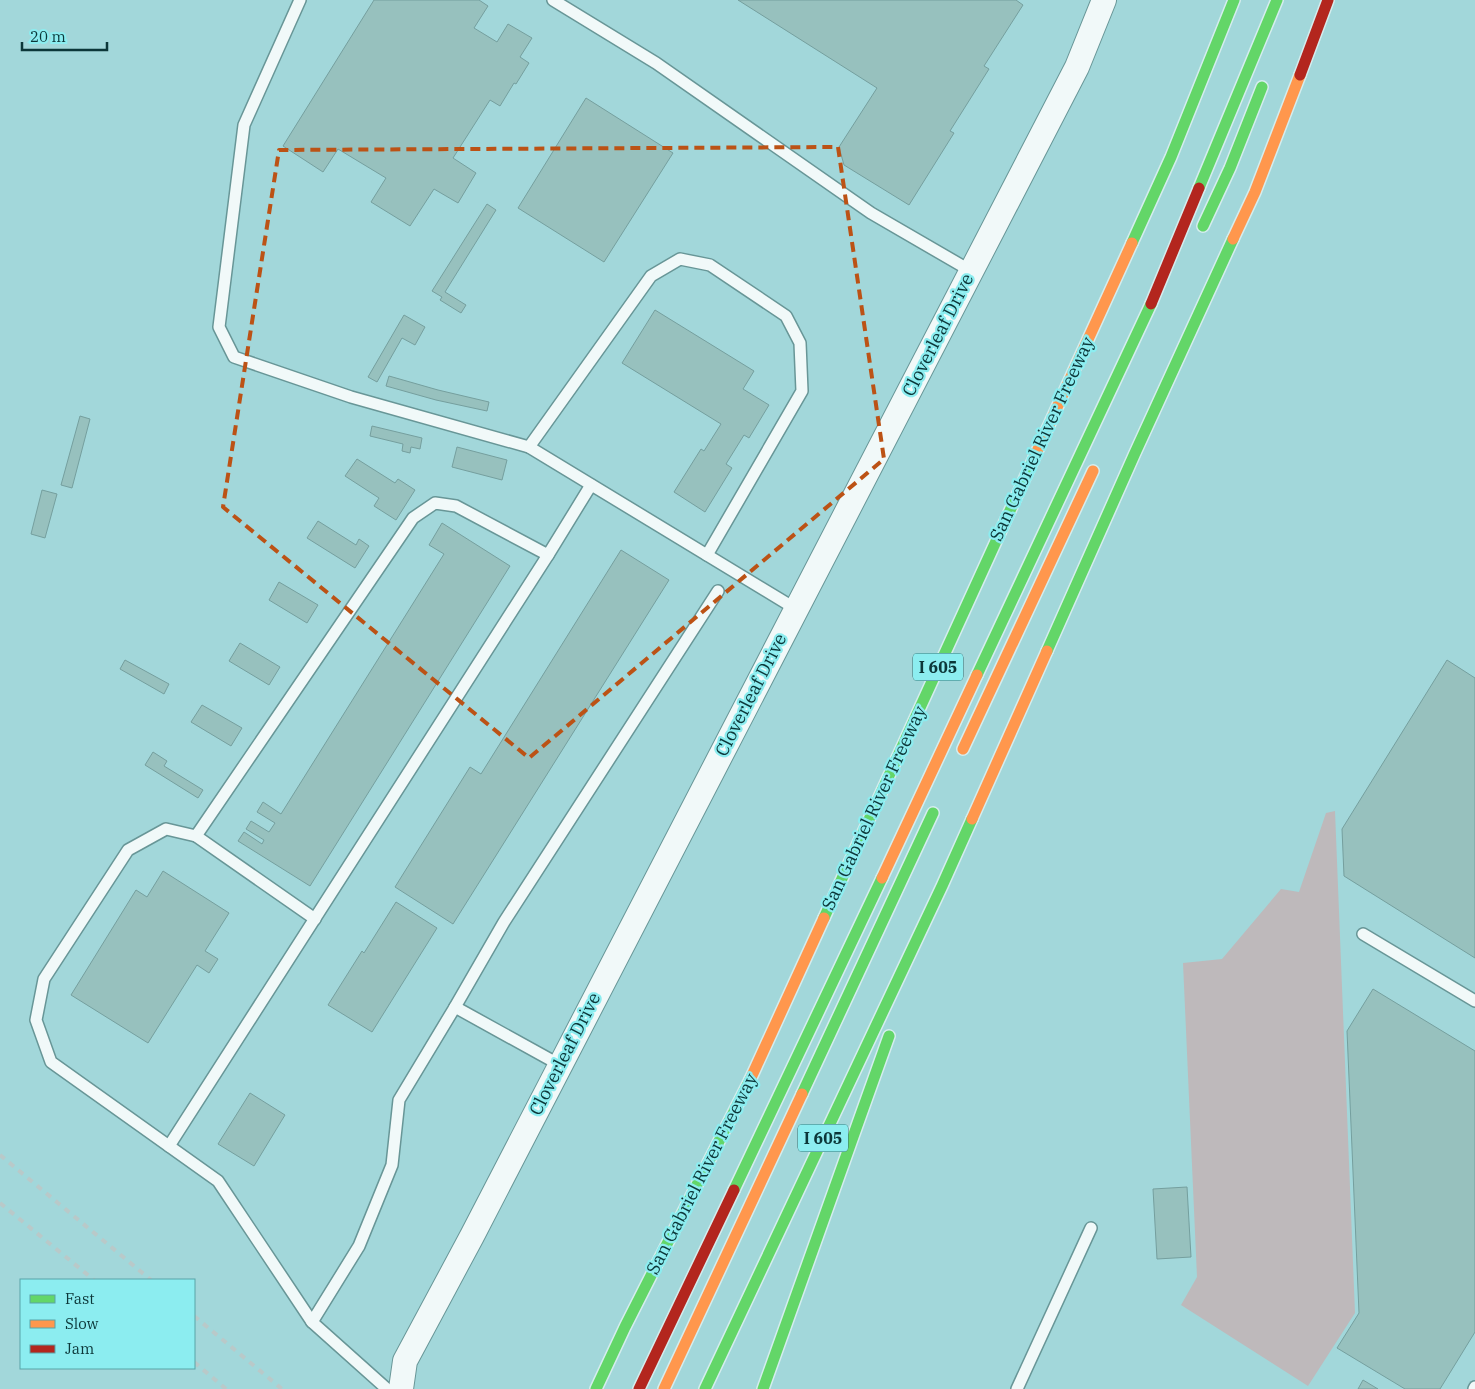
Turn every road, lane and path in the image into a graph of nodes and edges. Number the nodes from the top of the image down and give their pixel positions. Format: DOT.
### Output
graph roads {
  1 [pos="300,0"];
  2 [pos="553,0"];
  3 [pos="1104,0"];
  4 [pos="1234,0"];
  5 [pos="1277,0"];
  6 [pos="1328,0"];
  7 [pos="1265,78"];
  8 [pos="1197,239"];
  9 [pos="971,271"];
  10 [pos="529,447"];
  11 [pos="1098,461"];
  12 [pos="591,485"];
  13 [pos="548,555"];
  14 [pos="707,555"];
  15 [pos="718,591"];
  16 [pos="796,609"];
  17 [pos="956,764"];
  18 [pos="939,799"];
  19 [pos="196,836"];
  20 [pos="942,886"];
  21 [pos="315,918"];
  22 [pos="1363,934"];
  23 [pos="902,998"];
  24 [pos="1475,1001"];
  25 [pos="455,1007"];
  26 [pos="892,1026"];
  27 [pos="560,1065"];
  28 [pos="169,1146"];
  29 [pos="1092,1228"];
  30 [pos="312,1322"];
  31 [pos="388,1389"];
  32 [pos="401,1389"];
  33 [pos="596,1389"];
  34 [pos="639,1389"];
  35 [pos="664,1389"];
  36 [pos="705,1389"];
  37 [pos="763,1389"];
  38 [pos="1017,1389"];
  1 -- 10 [label="lane"];
  2 -- 9 [label="lane"];
  3 -- 9 [label="street, Cloverleaf Drive"];
  4 -- 33 [label="highway, San Gabriel River Freeway / I 605"];
  5 -- 34 [label="highway"];
  6 -- 20 [label="highway, I 605"];
  7 -- 8 [label="highway"];
  9 -- 16 [label="street, Cloverleaf Drive"];
  10 -- 12 [label="lane"];
  10 -- 14 [label="lane"];
  11 -- 17 [label="highway"];
  12 -- 13 [label="lane"];
  12 -- 14 [label="lane"];
  13 -- 19 [label="lane"];
  13 -- 21 [label="lane"];
  14 -- 16 [label="lane"];
  15 -- 25 [label="lane"];
  16 -- 27 [label="street, Cloverleaf Drive"];
  18 -- 35 [label="highway"];
  19 -- 21 [label="lane"];
  19 -- 28 [label="lane"];
  20 -- 23 [label="highway"];
  20 -- 36 [label="highway, I 605"];
  21 -- 28 [label="lane"];
  22 -- 24 [label="lane"];
  25 -- 27 [label="lane"];
  25 -- 30 [label="lane"];
  26 -- 37 [label="highway"];
  27 -- 32 [label="street, Cloverleaf Drive"];
  28 -- 30 [label="lane"];
  29 -- 38 [label="lane"];
  30 -- 31 [label="lane"];
}
